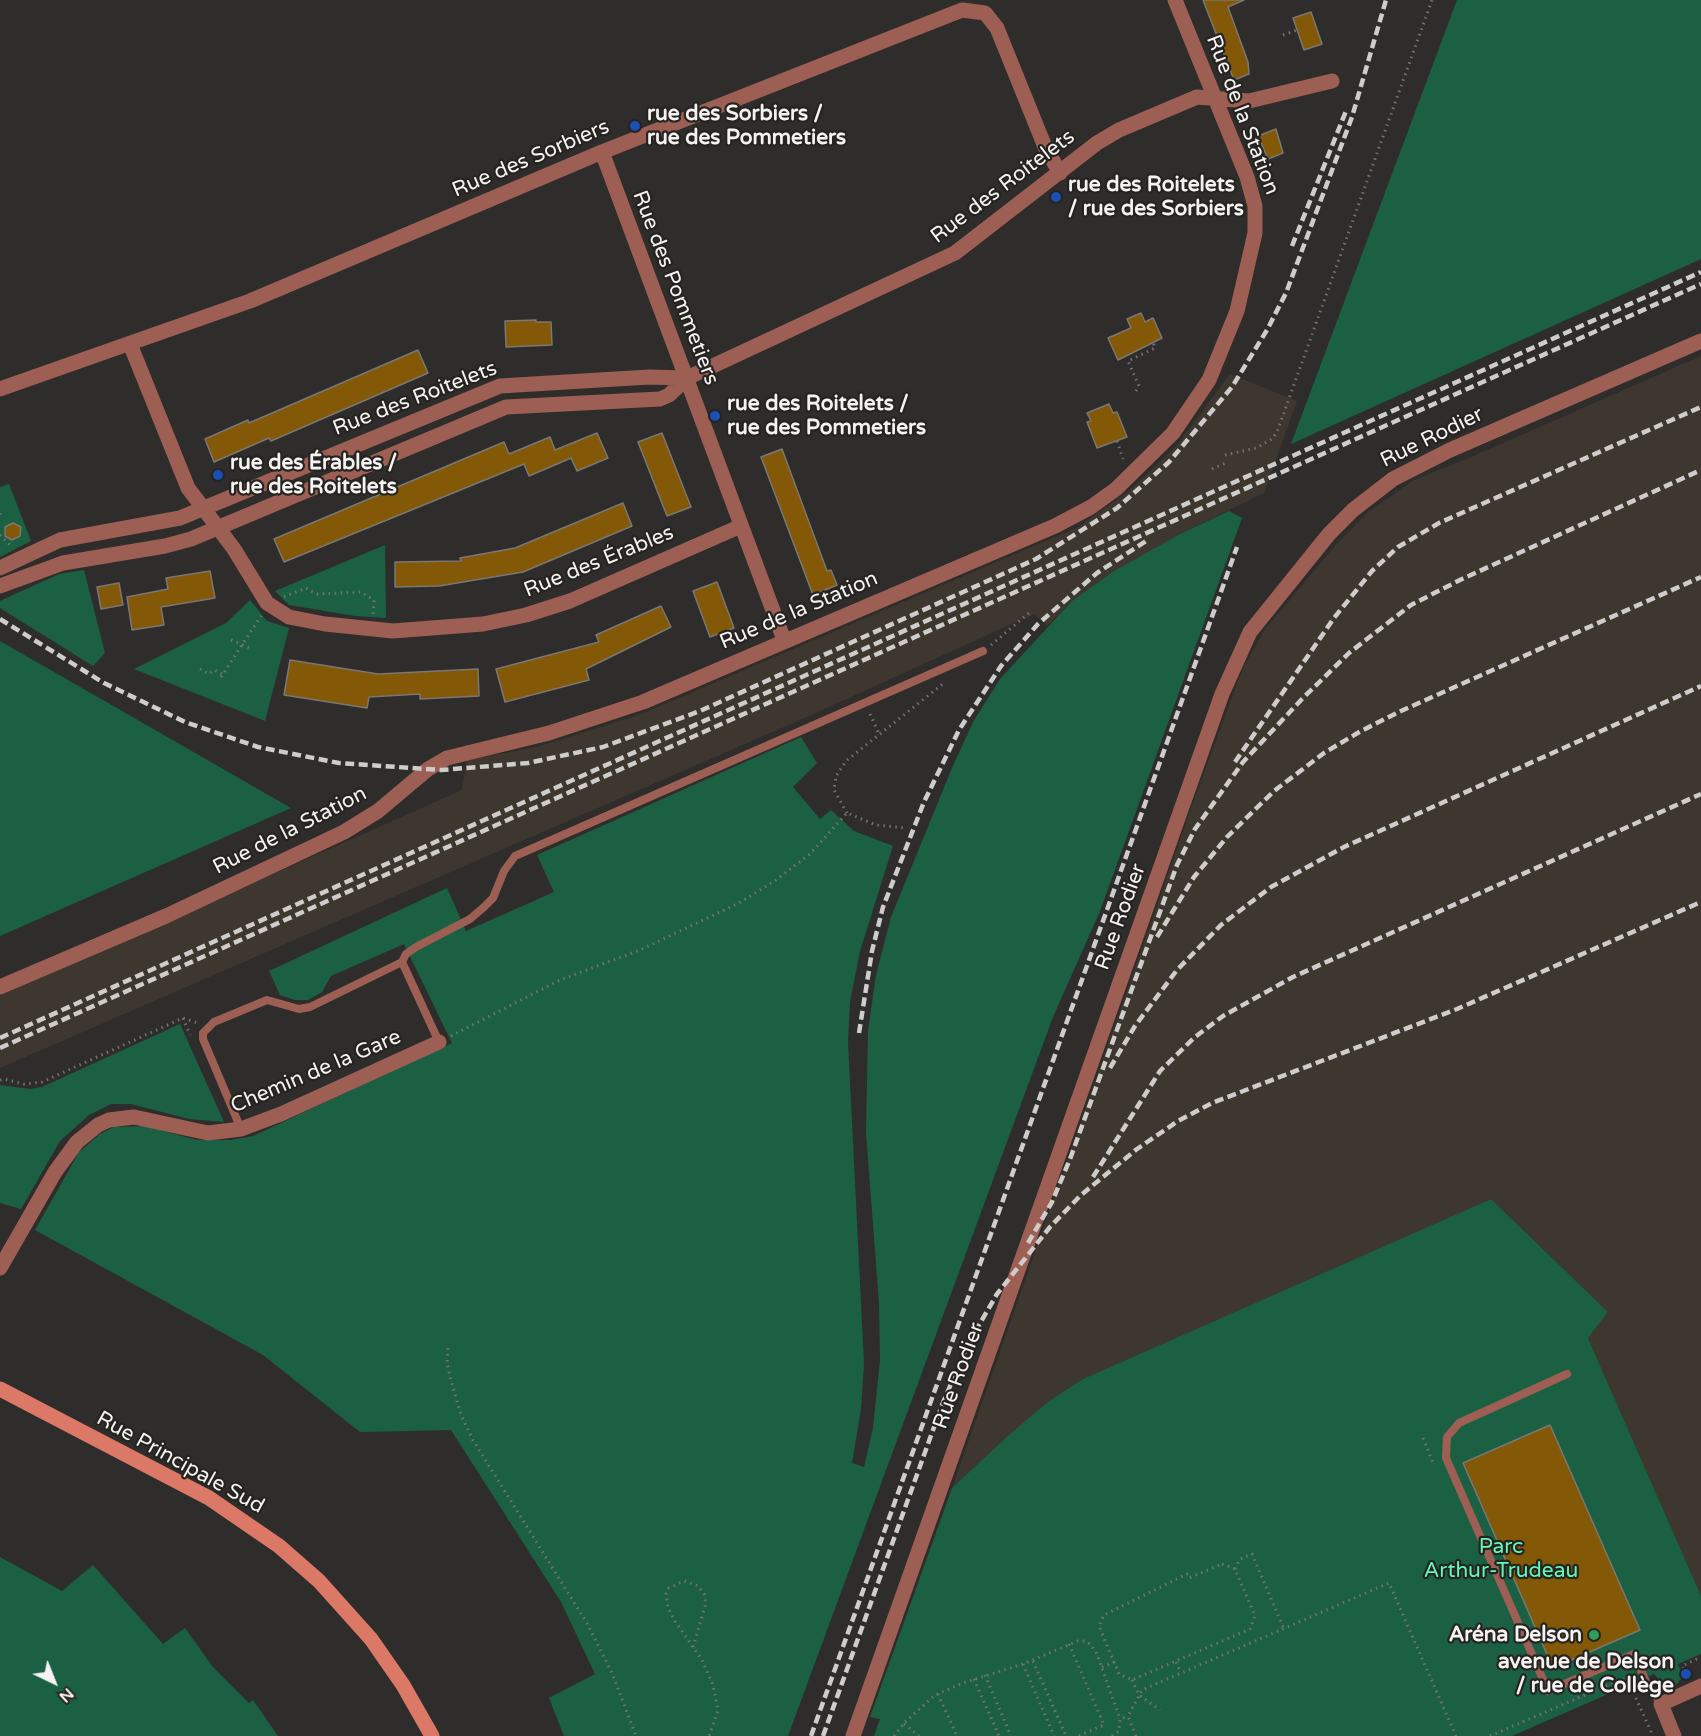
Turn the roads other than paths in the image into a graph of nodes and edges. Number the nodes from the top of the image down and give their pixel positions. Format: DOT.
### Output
graph roads {
  1 [pos="1175,0"];
  2 [pos="1332,81"];
  3 [pos="1214,98"];
  4 [pos="602,152"];
  5 [pos="1060,173"];
  6 [pos="1701,341"];
  7 [pos="130,344"];
  8 [pos="687,378"];
  9 [pos="0,389"];
  10 [pos="485,391"];
  11 [pos="494,412"];
  12 [pos="203,508"];
  13 [pos="741,526"];
  14 [pos="218,528"];
  15 [pos="0,568"];
  16 [pos="0,586"];
  17 [pos="784,640"];
  18 [pos="983,651"];
  19 [pos="402,962"];
  20 [pos="0,987"];
  21 [pos="439,1042"];
  22 [pos="241,1129"];
  23 [pos="0,1268"];
  24 [pos="1567,1374"];
  25 [pos="0,1389"];
  26 [pos="1701,1686"];
  27 [pos="1660,1704"];
  28 [pos="432,1736"];
  29 [pos="853,1736"];
  30 [pos="1674,1736"];
  1 -- 3 [label="street, Rue de la Station"];
  2 -- 3 [label="street, Rue des Roitelets"];
  3 -- 5 [label="street, Rue des Roitelets"];
  3 -- 17 [label="street, Rue de la Station"];
  4 -- 5 [label="street, Rue des Sorbiers"];
  4 -- 7 [label="street, Rue des Sorbiers"];
  4 -- 8 [label="street, Rue des Pommetiers"];
  5 -- 8 [label="street, Rue des Roitelets"];
  6 -- 29 [label="street, Rue Rodier"];
  7 -- 9 [label="street, Rue des Sorbiers"];
  7 -- 12 [label="street"];
  8 -- 10 [label="street, Rue des Roitelets"];
  8 -- 11 [label="street, Rue des Roitelets"];
  8 -- 13 [label="street, Rue des Pommetiers"];
  10 -- 11 [label="street"];
  10 -- 12 [label="street, Rue des Roitelets"];
  11 -- 14 [label="street, Rue des Roitelets"];
  12 -- 14 [label="street, Rue des Érables"];
  12 -- 15 [label="street, Rue des Roitelets"];
  13 -- 14 [label="street, Rue des Érables"];
  13 -- 17 [label="street, Rue des Pommetiers"];
  14 -- 16 [label="street, Rue des Roitelets"];
  17 -- 20 [label="street, Rue de la Station"];
  18 -- 19 [label="lane"];
  19 -- 21 [label="lane"];
  19 -- 22 [label="lane"];
  21 -- 22 [label="street, Chemin de la Gare"];
  22 -- 23 [label="street, Chemin de la Gare"];
  24 -- 27 [label="lane"];
  25 -- 28 [label="street, Rue Principale Sud"];
  26 -- 27 [label="street"];
  27 -- 30 [label="street"];
}
